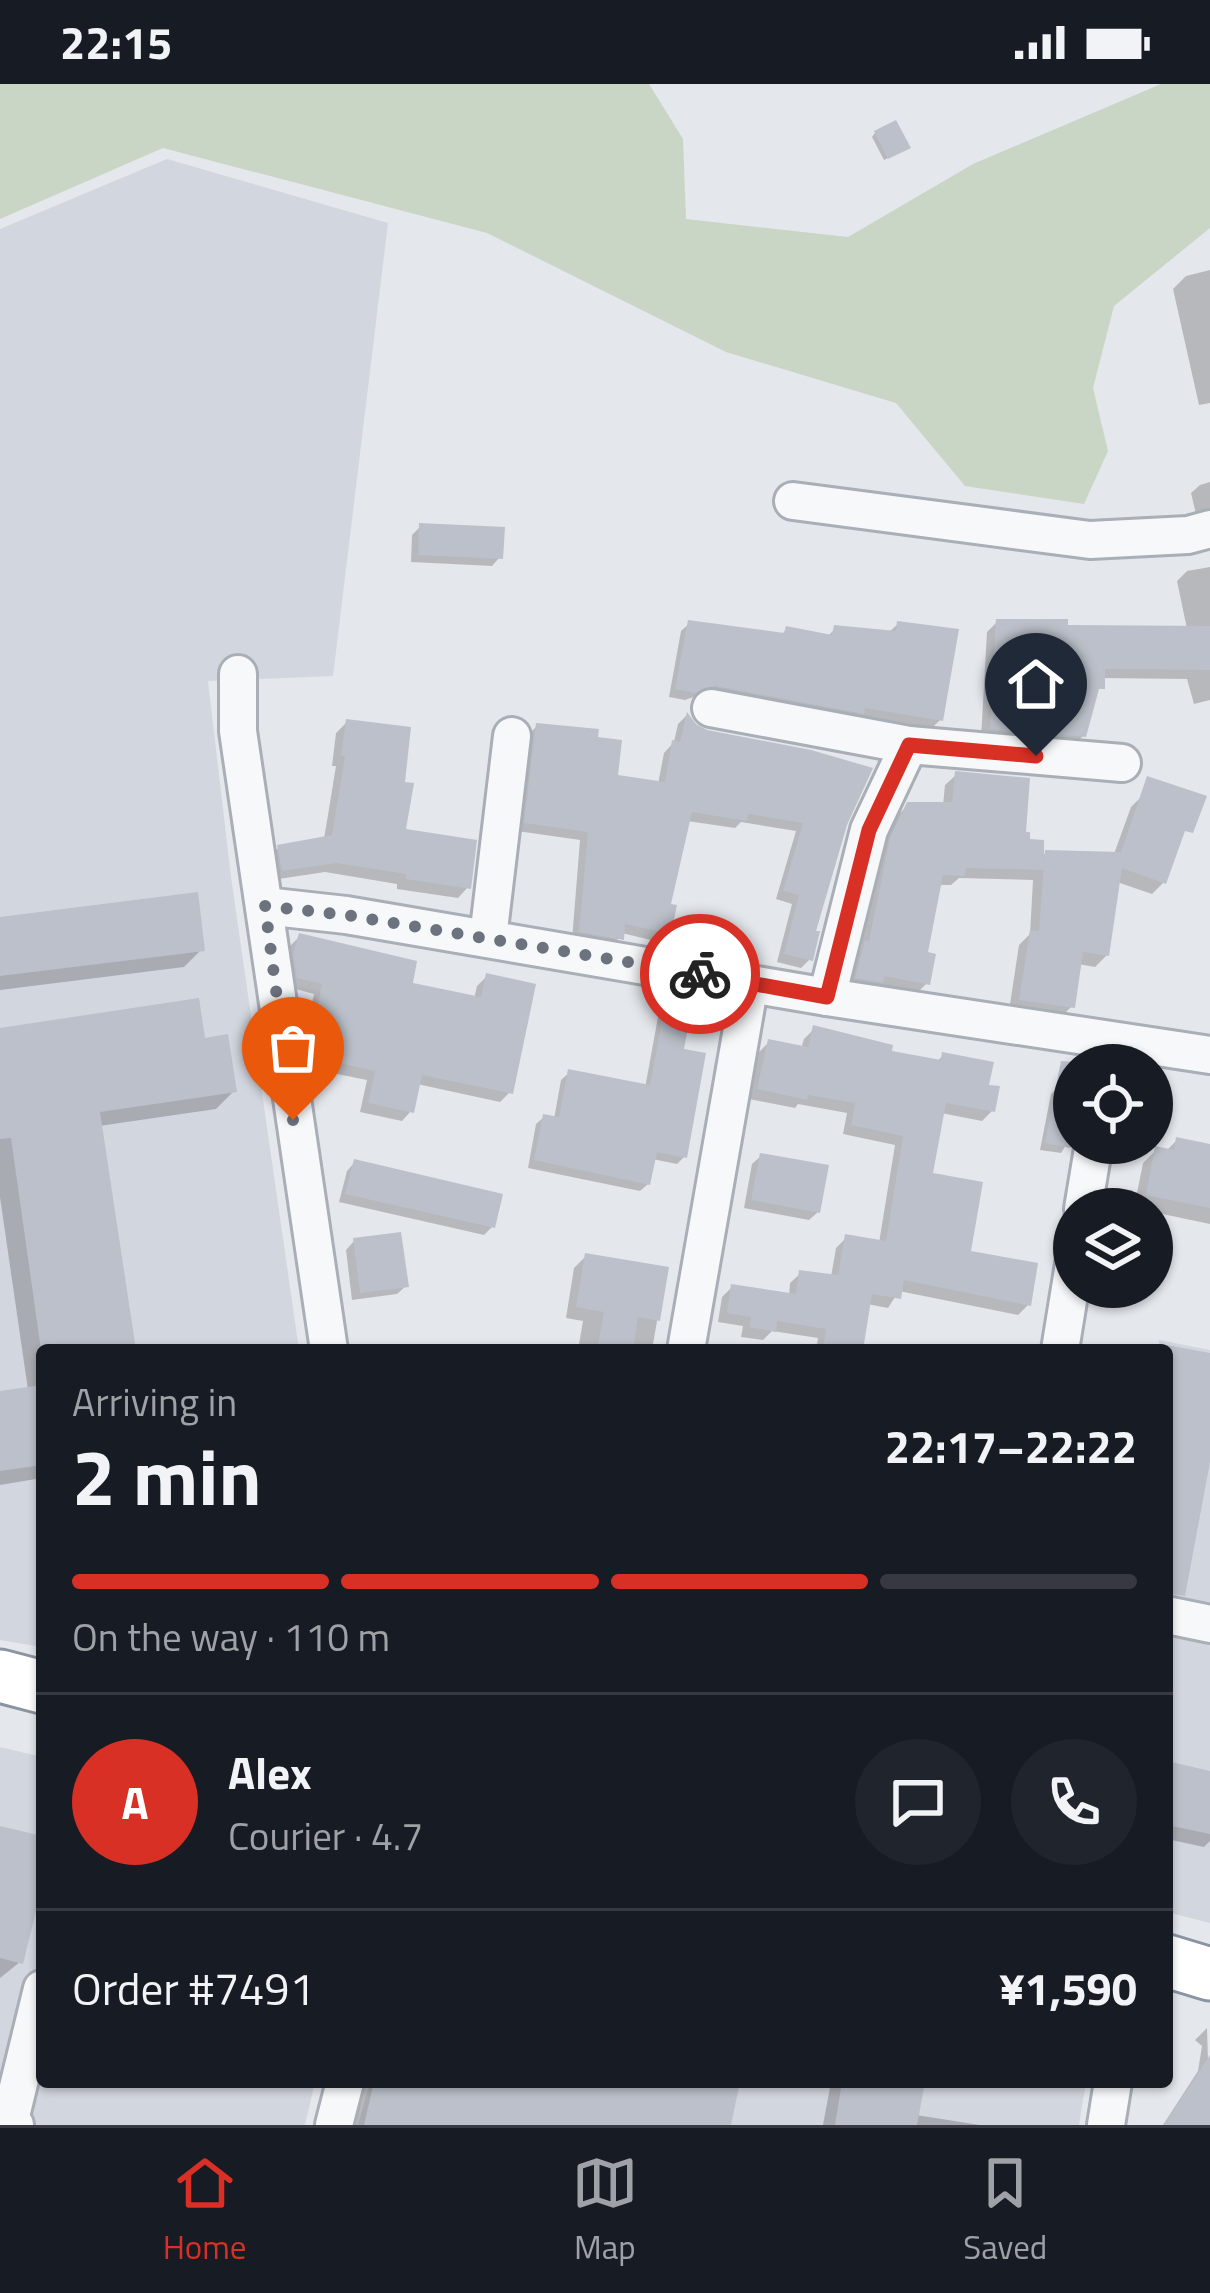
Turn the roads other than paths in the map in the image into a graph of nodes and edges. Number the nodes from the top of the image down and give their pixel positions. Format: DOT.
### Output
graph roads {
  1 [pos="793,501"];
  2 [pos="1210,530"];
  3 [pos="238,674"];
  4 [pos="711,708"];
  5 [pos="512,736"];
  6 [pos="909,745"];
  7 [pos="1122,764"];
  8 [pos="265,906"];
  9 [pos="488,938"];
  10 [pos="749,983"];
  11 [pos="827,997"];
  12 [pos="1072,1044"];
  13 [pos="1173,1054"];
  14 [pos="1210,1055"];
  15 [pos="1067,1308"];
  16 [pos="328,1344"];
  17 [pos="687,1344"];
  18 [pos="1061,1344"];
  19 [pos="1173,1616"];
  20 [pos="1210,1624"];
  21 [pos="0,1676"];
  22 [pos="36,1685"];
  23 [pos="1173,1963"];
  24 [pos="1210,1974"];
  25 [pos="36,2014"];
  26 [pos="343,2088"];
  27 [pos="1112,2088"];
  28 [pos="14,2125"];
  29 [pos="334,2125"];
  30 [pos="1106,2125"];
  1 -- 2 [label="street"];
  3 -- 8 [label="street"];
  4 -- 6 [label="street"];
  5 -- 9 [label="street"];
  6 -- 7 [label="street"];
  6 -- 11 [label="street"];
  8 -- 9 [label="street"];
  8 -- 16 [label="street"];
  9 -- 10 [label="street"];
  10 -- 11 [label="street"];
  10 -- 17 [label="street"];
  11 -- 12 [label="street"];
  13 -- 14 [label="street"];
  15 -- 18 [label="street"];
  19 -- 20 [label="street"];
  21 -- 22 [label="highway"];
  23 -- 24 [label="highway"];
  25 -- 28 [label="street"];
  26 -- 29 [label="street"];
  27 -- 30 [label="street"];
}
